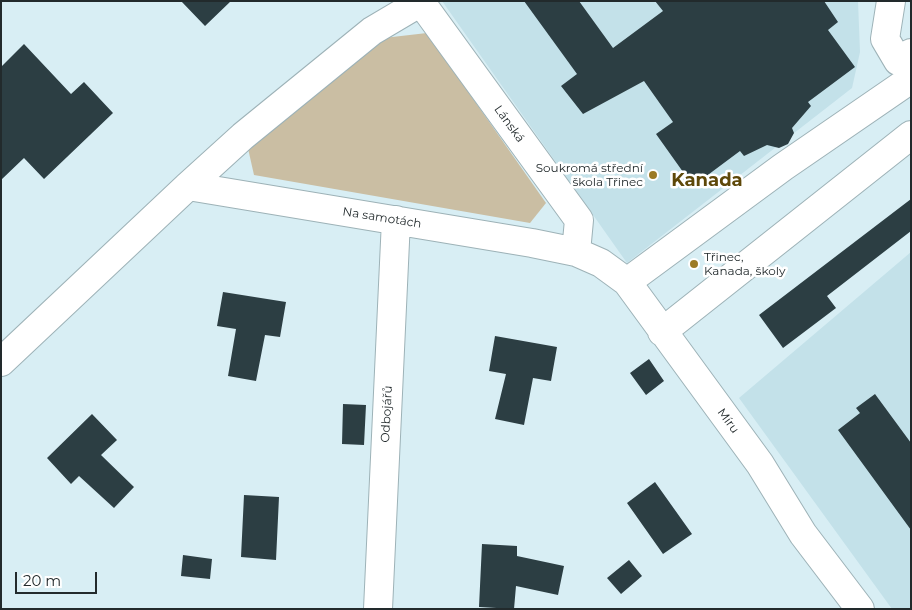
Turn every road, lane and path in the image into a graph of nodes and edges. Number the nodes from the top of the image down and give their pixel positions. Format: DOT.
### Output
graph roads {
  1 [pos="891,1"];
  2 [pos="421,2"];
  3 [pos="911,53"];
  4 [pos="911,79"];
  5 [pos="911,135"];
  6 [pos="188,186"];
  7 [pos="396,220"];
  8 [pos="576,252"];
  9 [pos="627,282"];
  10 [pos="662,332"];
  11 [pos="1,362"];
  12 [pos="378,609"];
  13 [pos="860,609"];
  1 -- 3 [label="street"];
  2 -- 6 [label="street"];
  2 -- 8 [label="street, Lánská"];
  4 -- 9 [label="street"];
  5 -- 10 [label="street"];
  6 -- 7 [label="street, Na samotách"];
  6 -- 11 [label="street"];
  7 -- 8 [label="street, Na samotách"];
  7 -- 12 [label="street, Odbojářů"];
  8 -- 9 [label="street, Míru"];
  9 -- 10 [label="street, Míru"];
  10 -- 13 [label="street, Míru"];
}
